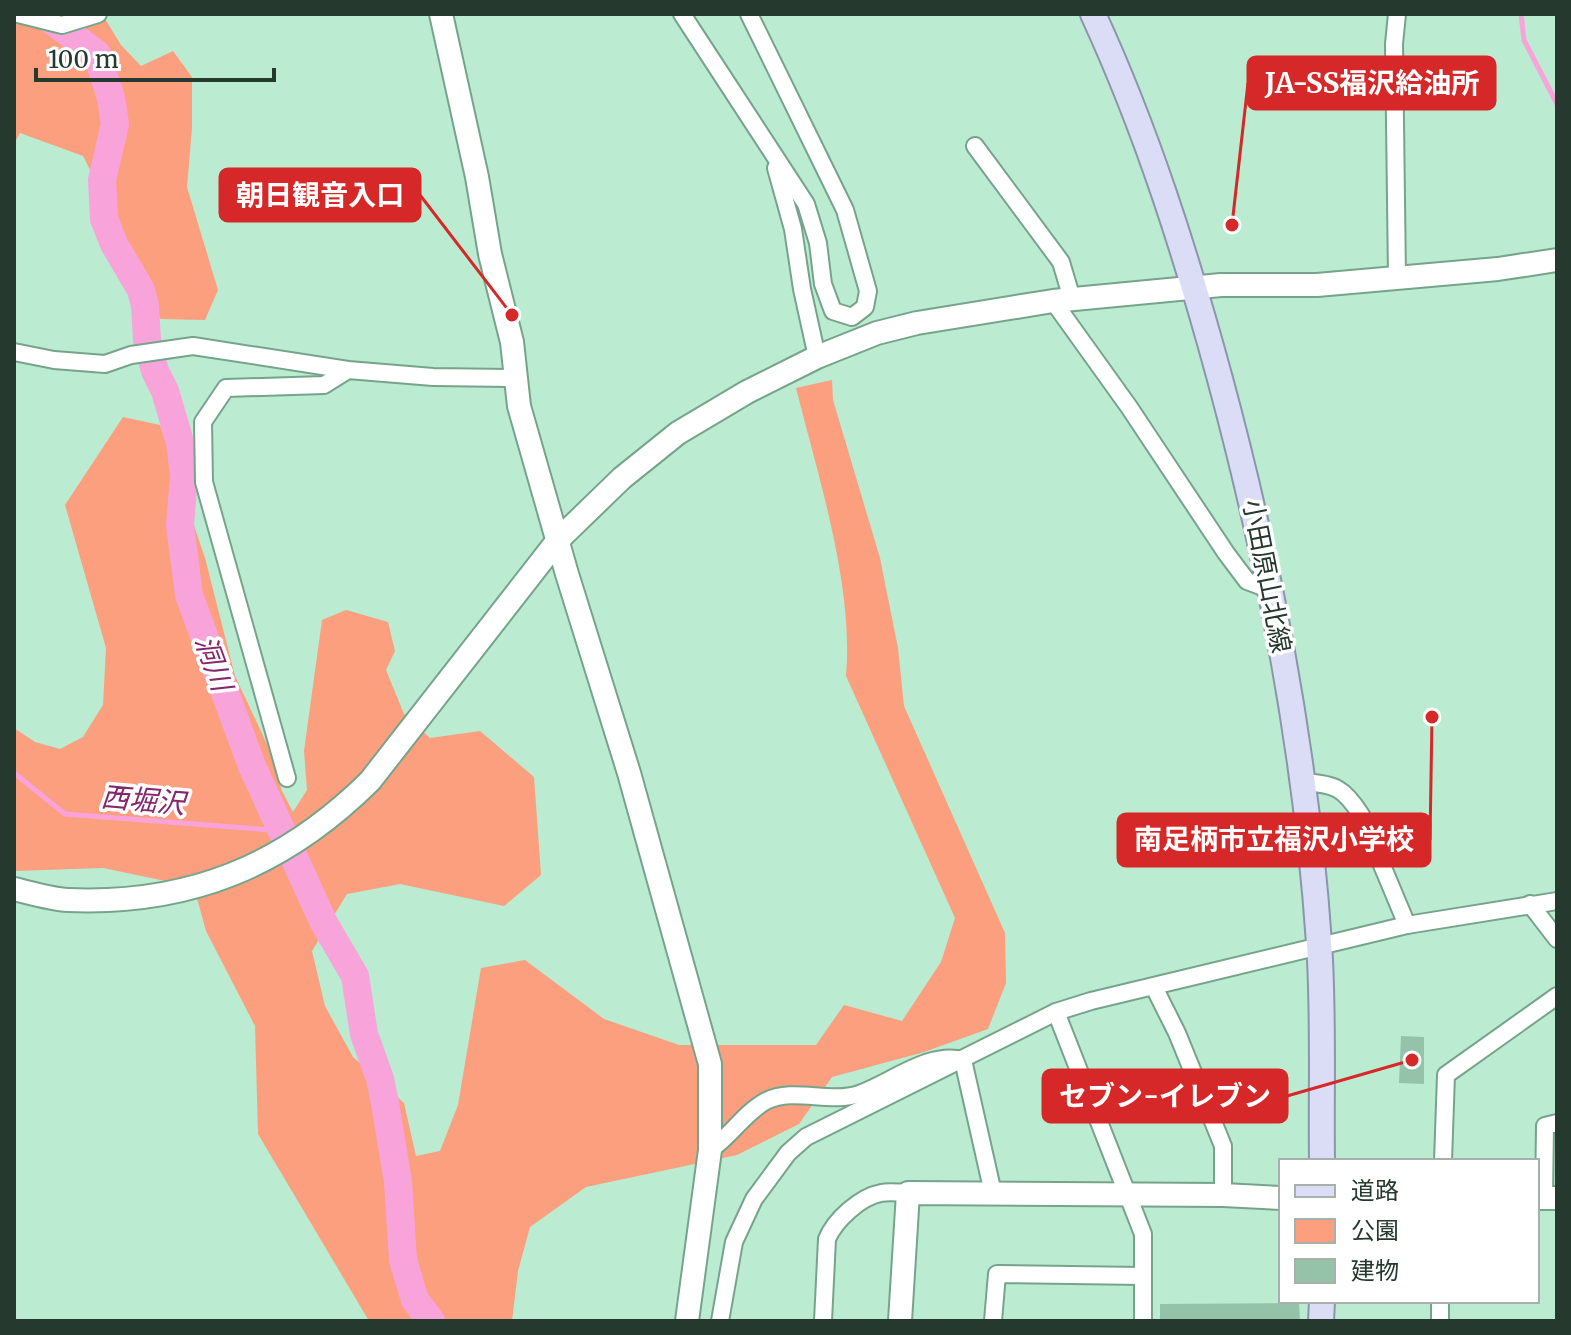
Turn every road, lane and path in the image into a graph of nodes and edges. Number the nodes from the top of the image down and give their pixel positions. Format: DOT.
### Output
graph roads {
  1 [pos="18,14"];
  2 [pos="98,14"];
  3 [pos="441,14"];
  4 [pos="682,14"];
  5 [pos="749,14"];
  6 [pos="1093,14"];
  7 [pos="1397,14"];
  8 [pos="975,146"];
  9 [pos="771,147"];
  10 [pos="1557,260"];
  11 [pos="1397,277"];
  12 [pos="1195,288"];
  13 [pos="1062,300"];
  14 [pos="14,352"];
  15 [pos="826,354"];
  16 [pos="348,370"];
  17 [pos="515,378"];
  18 [pos="558,540"];
  19 [pos="1271,590"];
  20 [pos="287,778"];
  21 [pos="1304,782"];
  22 [pos="14,889"];
  23 [pos="1557,901"];
  24 [pos="1530,904"];
  25 [pos="1407,925"];
  26 [pos="1557,939"];
  27 [pos="1319,946"];
  28 [pos="1154,987"];
  29 [pos="1557,996"];
  30 [pos="1056,1012"];
  31 [pos="963,1060"];
  32 [pos="1557,1123"];
  33 [pos="710,1150"];
  34 [pos="1322,1159"];
  35 [pos="1443,1159"];
  36 [pos="908,1193"];
  37 [pos="993,1193"];
  38 [pos="1128,1194"];
  39 [pos="1223,1195"];
  40 [pos="1279,1198"];
  41 [pos="1546,1198"];
  42 [pos="1143,1276"];
  43 [pos="687,1321"];
  44 [pos="720,1321"];
  45 [pos="823,1321"];
  46 [pos="900,1321"];
  47 [pos="993,1321"];
  48 [pos="1143,1321"];
  1 -- 2 [label="street"];
  3 -- 17 [label="street"];
  4 -- 9 [label="street"];
  5 -- 9 [label="street"];
  6 -- 12 [label="main road, 小田原山北線"];
  7 -- 11 [label="street"];
  8 -- 13 [label="street"];
  9 -- 15 [label="street"];
  10 -- 11 [label="street"];
  11 -- 12 [label="street"];
  12 -- 13 [label="street"];
  12 -- 19 [label="main road, 小田原山北線"];
  13 -- 15 [label="street"];
  13 -- 19 [label="street"];
  14 -- 16 [label="street"];
  15 -- 18 [label="street"];
  16 -- 17 [label="street"];
  16 -- 20 [label="street"];
  17 -- 18 [label="street"];
  18 -- 22 [label="street"];
  18 -- 33 [label="street"];
  19 -- 21 [label="main road, 小田原山北線"];
  21 -- 25 [label="street"];
  21 -- 27 [label="main road, 小田原山北線"];
  23 -- 24 [label="street"];
  24 -- 25 [label="street"];
  24 -- 26 [label="street"];
  25 -- 27 [label="street"];
  27 -- 28 [label="street"];
  27 -- 34 [label="main road, 小田原山北線"];
  28 -- 30 [label="street"];
  28 -- 39 [label="street"];
  29 -- 35 [label="street"];
  30 -- 31 [label="street"];
  30 -- 38 [label="street"];
  31 -- 33 [label="street"];
  31 -- 37 [label="street"];
  31 -- 44 [label="street"];
  32 -- 41 [label="street"];
  33 -- 43 [label="street"];
  36 -- 37 [label="street"];
  36 -- 45 [label="street"];
  36 -- 46 [label="street"];
  37 -- 38 [label="street"];
  38 -- 39 [label="street"];
  38 -- 42 [label="street"];
  39 -- 40 [label="street"];
  42 -- 47 [label="street"];
  42 -- 48 [label="street"];
}
